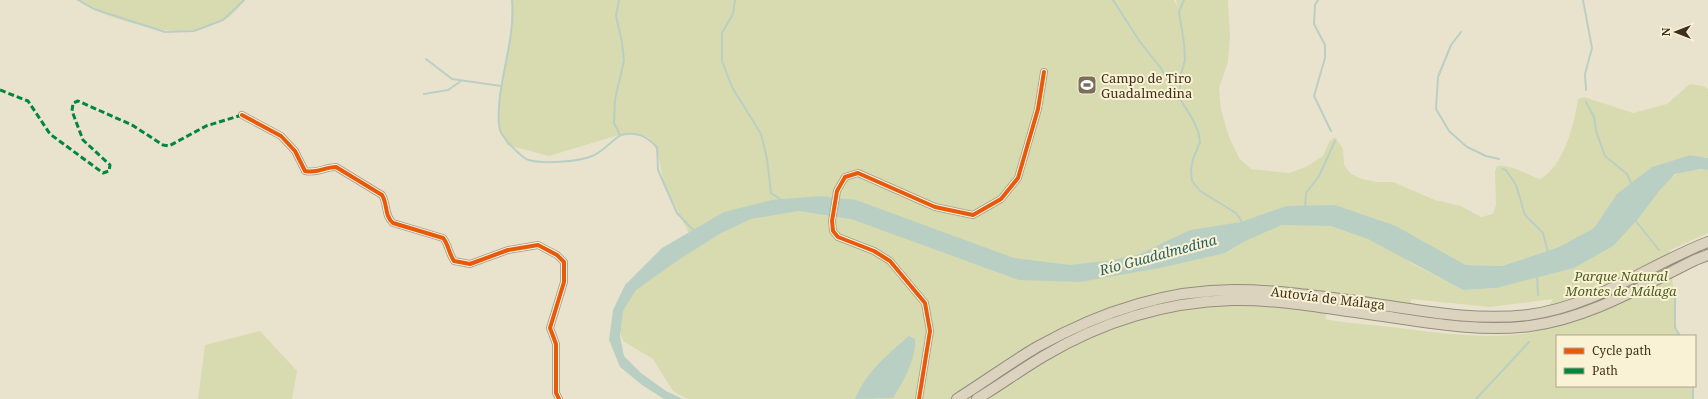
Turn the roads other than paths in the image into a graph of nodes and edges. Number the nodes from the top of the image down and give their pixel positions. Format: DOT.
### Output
graph roads {
  1 [pos="1044,72"];
  2 [pos="242,115"];
  3 [pos="1708,242"];
  4 [pos="1708,255"];
  5 [pos="559,399"];
  6 [pos="919,399"];
  7 [pos="957,399"];
  8 [pos="977,399"];
  1 -- 6 [label="street"];
  2 -- 5 [label="street"];
  3 -- 7 [label="highway, Autovía de Málaga"];
  4 -- 8 [label="highway, Autovía de Málaga"];
}
